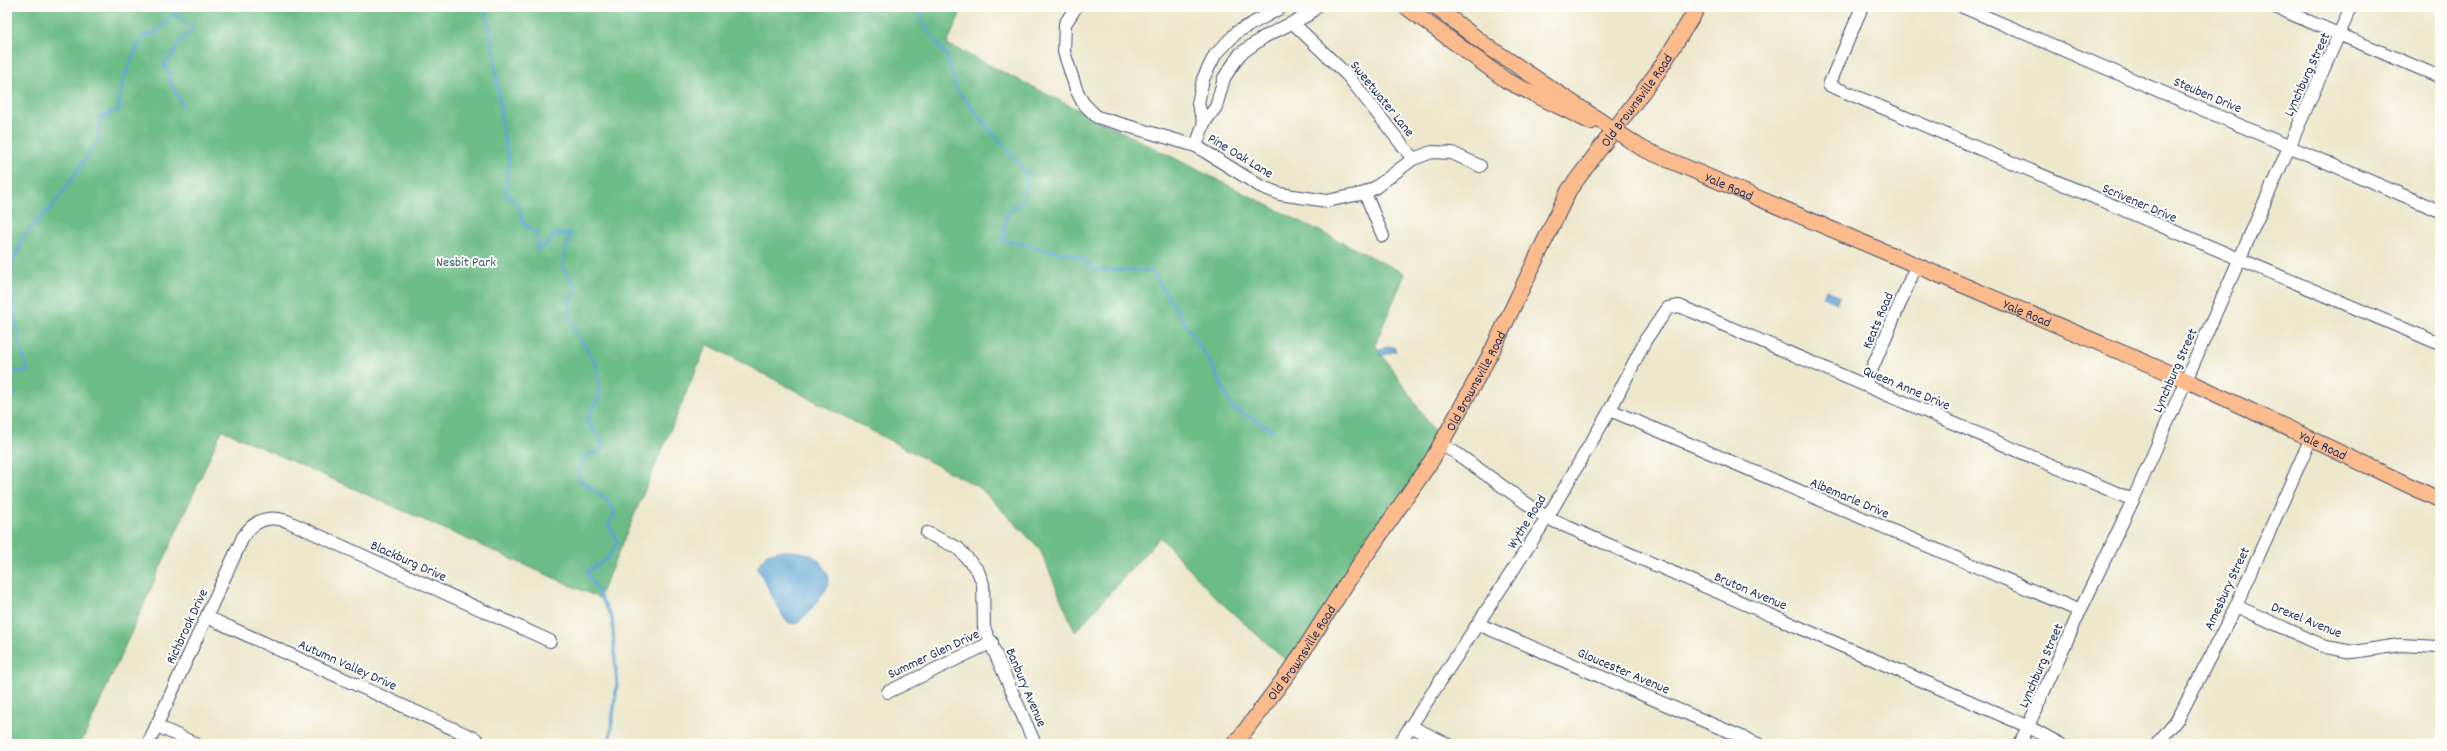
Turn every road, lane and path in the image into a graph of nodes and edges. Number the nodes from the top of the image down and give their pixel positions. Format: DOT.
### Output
graph roads {
  1 [pos="1076,7"];
  2 [pos="1282,7"];
  3 [pos="1316,7"];
  4 [pos="1406,7"];
  5 [pos="1436,7"];
  6 [pos="1698,7"];
  7 [pos="1862,7"];
  8 [pos="1963,7"];
  9 [pos="2275,7"];
  10 [pos="2351,7"];
  11 [pos="1260,12"];
  12 [pos="1293,23"];
  13 [pos="1274,31"];
  14 [pos="2340,35"];
  15 [pos="2440,77"];
  16 [pos="1204,124"];
  17 [pos="1613,131"];
  18 [pos="1196,146"];
  19 [pos="2290,146"];
  20 [pos="1413,159"];
  21 [pos="1480,166"];
  22 [pos="1365,193"];
  23 [pos="2440,211"];
  24 [pos="1383,236"];
  25 [pos="2239,260"];
  26 [pos="1916,266"];
  27 [pos="1668,308"];
  28 [pos="2440,344"];
  29 [pos="2186,380"];
  30 [pos="1865,385"];
  31 [pos="1610,410"];
  32 [pos="2311,438"];
  33 [pos="1442,445"];
  34 [pos="2133,500"];
  35 [pos="2440,500"];
  36 [pos="1547,518"];
  37 [pos="255,523"];
  38 [pos="927,533"];
  39 [pos="2236,606"];
  40 [pos="2080,611"];
  41 [pos="207,617"];
  42 [pos="1478,624"];
  43 [pos="550,641"];
  44 [pos="992,642"];
  45 [pos="2440,647"];
  46 [pos="888,692"];
  47 [pos="157,726"];
  48 [pos="1410,726"];
  49 [pos="2029,727"];
  50 [pos="476,739"];
  51 [pos="148,744"];
  52 [pos="196,744"];
  53 [pos="1035,744"];
  54 [pos="1235,744"];
  55 [pos="1399,744"];
  56 [pos="1447,744"];
  57 [pos="1758,744"];
  58 [pos="2020,744"];
  59 [pos="2060,744"];
  60 [pos="2157,744"];
  1 -- 18 [label="street, Pine Oak Lane"];
  2 -- 11 [label="street"];
  3 -- 12 [label="street"];
  4 -- 17 [label="main road, Yale Road"];
  5 -- 17 [label="main road, Yale Road"];
  6 -- 17 [label="main road, Old Brownsville Road"];
  7 -- 25 [label="street, Scrivener Drive"];
  8 -- 19 [label="street, Steuben Drive"];
  9 -- 14 [label="street"];
  10 -- 14 [label="street, Lynchburg Street"];
  11 -- 13 [label="street"];
  11 -- 16 [label="street"];
  12 -- 13 [label="street"];
  12 -- 20 [label="street, Sweetwater Lane"];
  13 -- 16 [label="street"];
  14 -- 15 [label="street"];
  14 -- 19 [label="street, Lynchburg Street"];
  16 -- 18 [label="street"];
  17 -- 26 [label="main road, Yale Road"];
  17 -- 33 [label="main road, Old Brownsville Road"];
  18 -- 22 [label="street, Pine Oak Lane"];
  19 -- 23 [label="street, Steuben Drive"];
  19 -- 25 [label="street, Lynchburg Street"];
  20 -- 21 [label="street, Pine Oak Lane"];
  20 -- 22 [label="street, Pine Oak Lane"];
  22 -- 24 [label="street"];
  25 -- 28 [label="street, Scrivener Drive"];
  25 -- 29 [label="street, Lynchburg Street"];
  26 -- 29 [label="main road, Yale Road"];
  26 -- 30 [label="street, Keats Road"];
  27 -- 30 [label="street, Queen Anne Drive"];
  27 -- 31 [label="street, Wythe Road"];
  29 -- 32 [label="main road, Yale Road"];
  29 -- 34 [label="street, Lynchburg Street"];
  30 -- 34 [label="street, Queen Anne Drive"];
  31 -- 36 [label="street, Wythe Road"];
  31 -- 40 [label="street, Albemarle Drive"];
  32 -- 35 [label="main road, Yale Road"];
  32 -- 39 [label="street, Amesbury Street"];
  33 -- 36 [label="street, Bruton Avenue"];
  33 -- 54 [label="main road, Old Brownsville Road"];
  34 -- 40 [label="street, Lynchburg Street"];
  36 -- 42 [label="street, Wythe Road"];
  36 -- 49 [label="street, Bruton Avenue"];
  37 -- 41 [label="street, Richbrook Drive"];
  37 -- 43 [label="street, Blackburg Drive"];
  38 -- 44 [label="street, Banbury Avenue"];
  39 -- 45 [label="street, Drexel Avenue"];
  39 -- 60 [label="street, Amesbury Street"];
  40 -- 49 [label="street, Lynchburg Street"];
  41 -- 47 [label="street, Richbrook Drive"];
  41 -- 50 [label="street, Autumn Valley Drive"];
  42 -- 48 [label="street, Wythe Road"];
  42 -- 57 [label="street, Gloucester Avenue"];
  44 -- 46 [label="street, Summer Glen Drive"];
  44 -- 53 [label="street, Banbury Avenue"];
  47 -- 51 [label="street, Richbrook Drive"];
  47 -- 52 [label="street"];
  48 -- 55 [label="street, Wythe Road"];
  48 -- 56 [label="street"];
  49 -- 58 [label="street, Lynchburg Street"];
  49 -- 59 [label="street, Bruton Avenue"];
}
